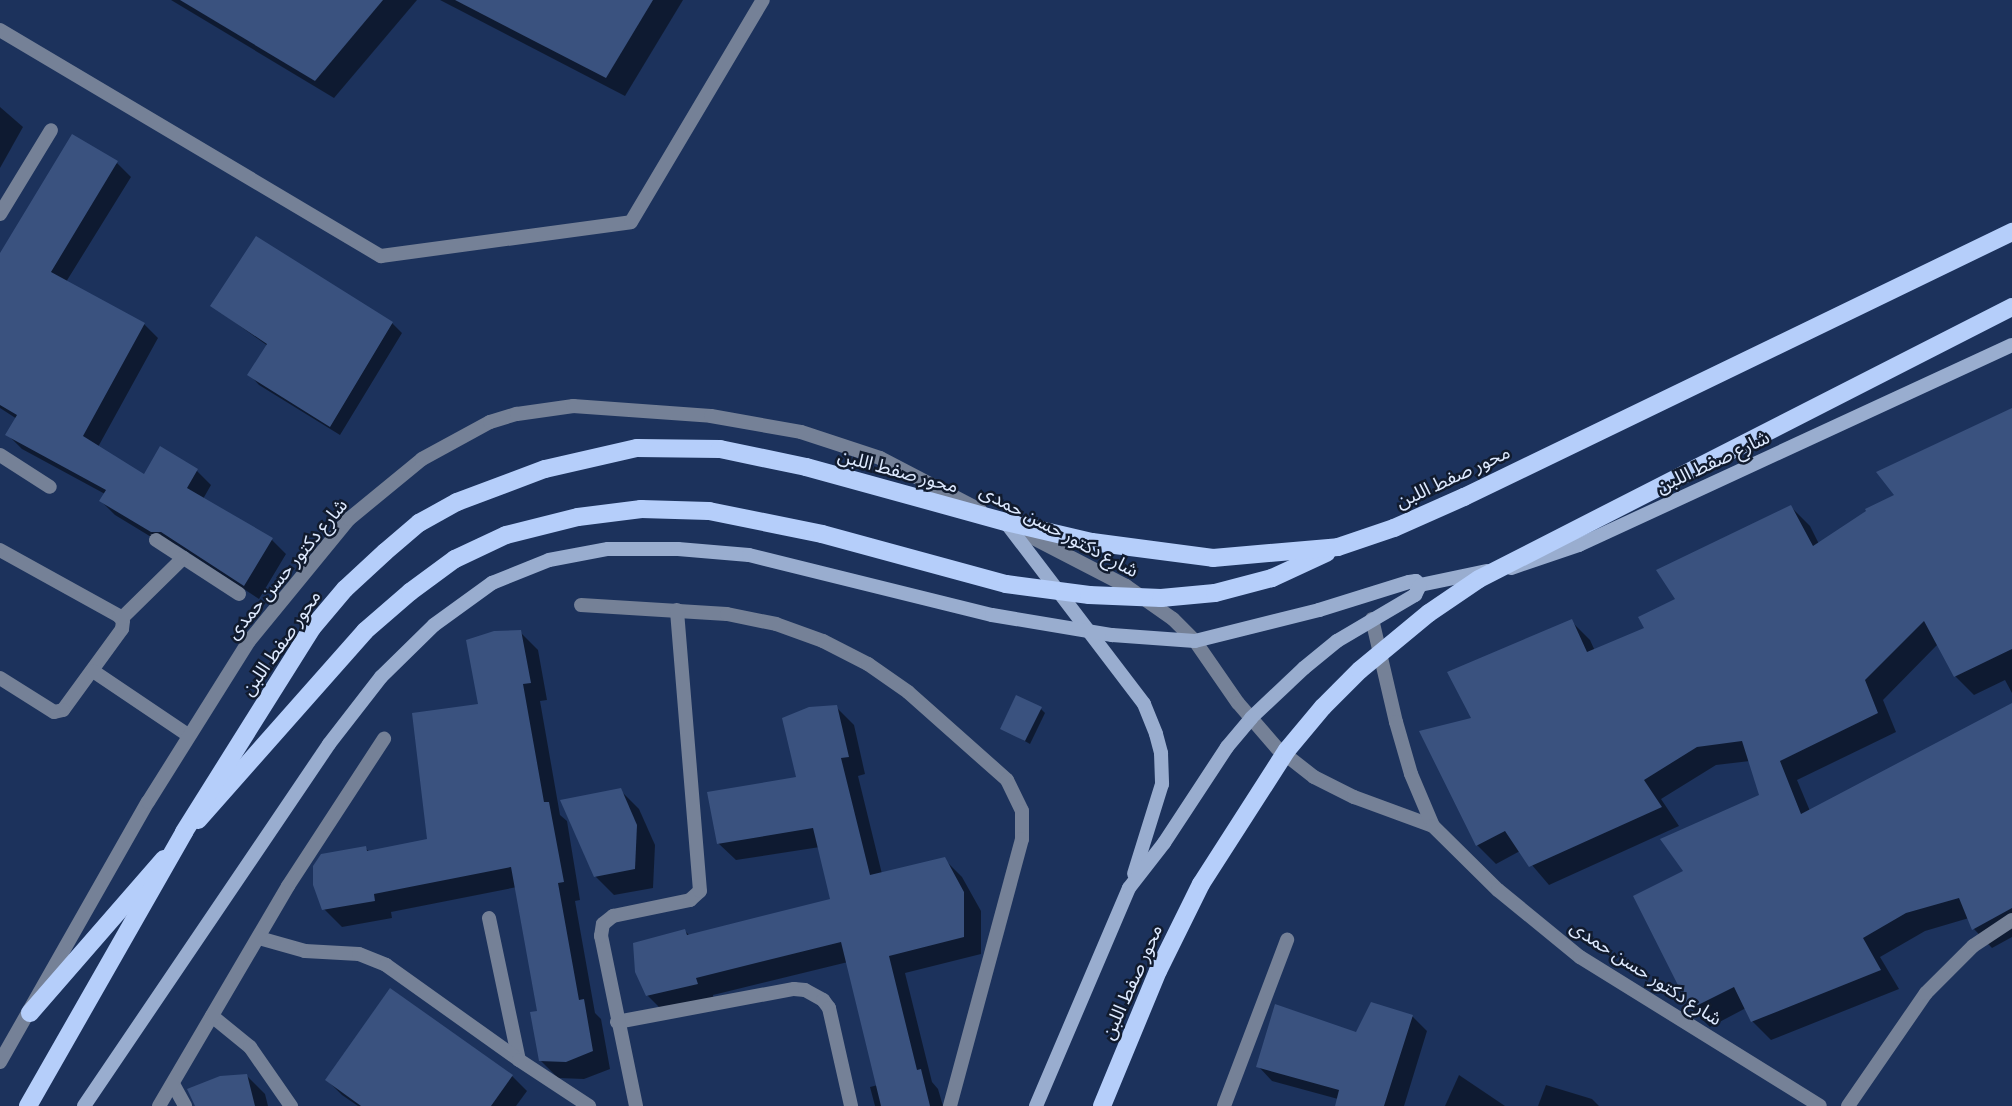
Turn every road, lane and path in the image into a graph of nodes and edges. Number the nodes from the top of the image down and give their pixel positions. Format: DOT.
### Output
graph roads {
  1 [pos="763,0"];
  2 [pos="0,30"];
  3 [pos="51,130"];
  4 [pos="0,214"];
  5 [pos="2012,232"];
  6 [pos="2012,307"];
  7 [pos="2012,345"];
  8 [pos="0,456"];
  9 [pos="50,487"];
  10 [pos="1007,524"];
  11 [pos="156,540"];
  12 [pos="1338,547"];
  13 [pos="0,550"];
  14 [pos="183,558"];
  15 [pos="1420,585"];
  16 [pos="239,594"];
  17 [pos="581,605"];
  18 [pos="677,610"];
  19 [pos="122,618"];
  20 [pos="1372,619"];
  21 [pos="1087,631"];
  22 [pos="1195,641"];
  23 [pos="93,671"];
  24 [pos="0,678"];
  25 [pos="1251,718"];
  26 [pos="188,735"];
  27 [pos="384,739"];
  28 [pos="1433,826"];
  29 [pos="1129,888"];
  30 [pos="489,918"];
  31 [pos="2012,919"];
  32 [pos="259,938"];
  33 [pos="1287,940"];
  34 [pos="30,1013"];
  35 [pos="212,1016"];
  36 [pos="617,1023"];
  37 [pos="519,1060"];
  38 [pos="0,1062"];
  39 [pos="173,1084"];
  40 [pos="28,1106"];
  41 [pos="84,1106"];
  42 [pos="159,1106"];
  43 [pos="185,1106"];
  44 [pos="292,1106"];
  45 [pos="589,1106"];
  46 [pos="636,1106"];
  47 [pos="851,1106"];
  48 [pos="950,1106"];
  49 [pos="1036,1106"];
  50 [pos="1102,1106"];
  51 [pos="1224,1106"];
  52 [pos="1820,1106"];
  53 [pos="1848,1106"];
  1 -- 2 [label="street"];
  3 -- 4 [label="street"];
  5 -- 12 [label="main road, محور صفط اللبن"];
  6 -- 50 [label="main road, محور صفط اللبن, bridge"];
  7 -- 15 [label="street, شارع صفط اللبن"];
  8 -- 9 [label="street"];
  10 -- 21 [label="street"];
  10 -- 22 [label="street, شارع دكتور حسن حمدى"];
  10 -- 26 [label="street, شارع دكتور حسن حمدى"];
  11 -- 14 [label="street"];
  12 -- 34 [label="main road, bridge"];
  12 -- 40 [label="main road, محور صفط اللبن, bridge"];
  13 -- 19 [label="street"];
  14 -- 16 [label="street"];
  14 -- 19 [label="street"];
  15 -- 20 [label="street, شارع صفط اللبن"];
  15 -- 22 [label="street, شارع صفط اللبن"];
  17 -- 18 [label="street"];
  18 -- 36 [label="street"];
  18 -- 48 [label="street"];
  19 -- 23 [label="street"];
  20 -- 25 [label="street, شارع صفط اللبن"];
  20 -- 28 [label="street, شارع دكتور حسن حمدى"];
  21 -- 22 [label="street, شارع صفط اللبن"];
  21 -- 29 [label="street"];
  21 -- 41 [label="street, شارع صفط اللبن"];
  22 -- 25 [label="street, شارع دكتور حسن حمدى"];
  23 -- 24 [label="street"];
  23 -- 26 [label="street"];
  25 -- 28 [label="street, شارع دكتور حسن حمدى"];
  25 -- 29 [label="street, شارع صفط اللبن"];
  26 -- 34 [label="street, شارع دكتور حسن حمدى"];
  27 -- 32 [label="street"];
  28 -- 52 [label="street, شارع دكتور حسن حمدى"];
  29 -- 49 [label="street"];
  30 -- 37 [label="street"];
  31 -- 53 [label="street"];
  32 -- 35 [label="street"];
  32 -- 37 [label="street"];
  33 -- 51 [label="street"];
  34 -- 38 [label="street, شارع دكتور حسن حمدى"];
  35 -- 39 [label="street"];
  35 -- 44 [label="street"];
  36 -- 46 [label="street"];
  36 -- 47 [label="street"];
  37 -- 45 [label="street"];
  39 -- 42 [label="street"];
  39 -- 43 [label="street"];
}
